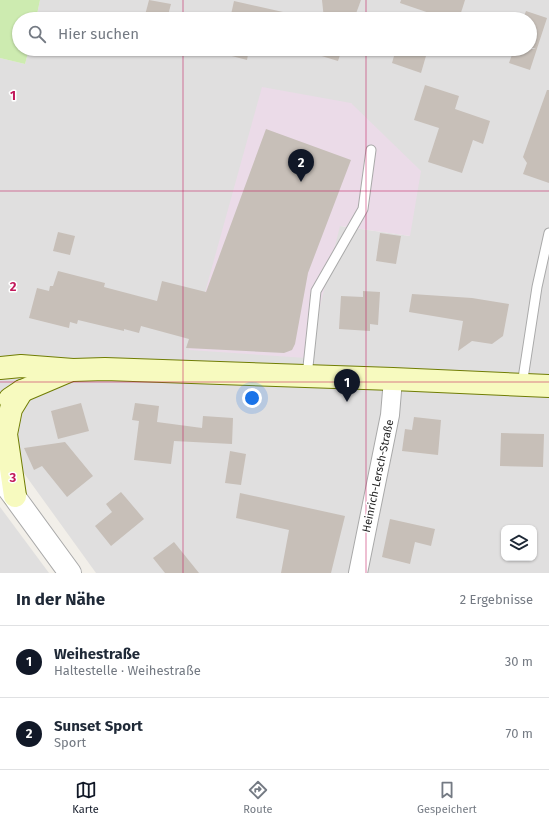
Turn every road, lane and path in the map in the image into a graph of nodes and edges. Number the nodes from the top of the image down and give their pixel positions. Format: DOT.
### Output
graph roads {
  1 [pos="372,150"];
  2 [pos="549,232"];
  3 [pos="0,368"];
  4 [pos="73,370"];
  5 [pos="307,376"];
  6 [pos="393,379"];
  7 [pos="522,385"];
  8 [pos="549,386"];
  9 [pos="22,391"];
  10 [pos="0,405"];
  11 [pos="0,477"];
  12 [pos="15,496"];
  13 [pos="70,573"];
  14 [pos="358,573"];
  1 -- 5 [label="lane"];
  2 -- 7 [label="lane"];
  3 -- 4 [label="main road"];
  4 -- 5 [label="main road"];
  4 -- 9 [label="main road"];
  5 -- 6 [label="main road"];
  6 -- 7 [label="main road"];
  6 -- 14 [label="street, Heinrich-Lersch-Straße"];
  7 -- 8 [label="main road"];
  9 -- 10 [label="main road"];
  9 -- 12 [label="main road"];
  11 -- 12 [label="street"];
  12 -- 13 [label="street"];
}
